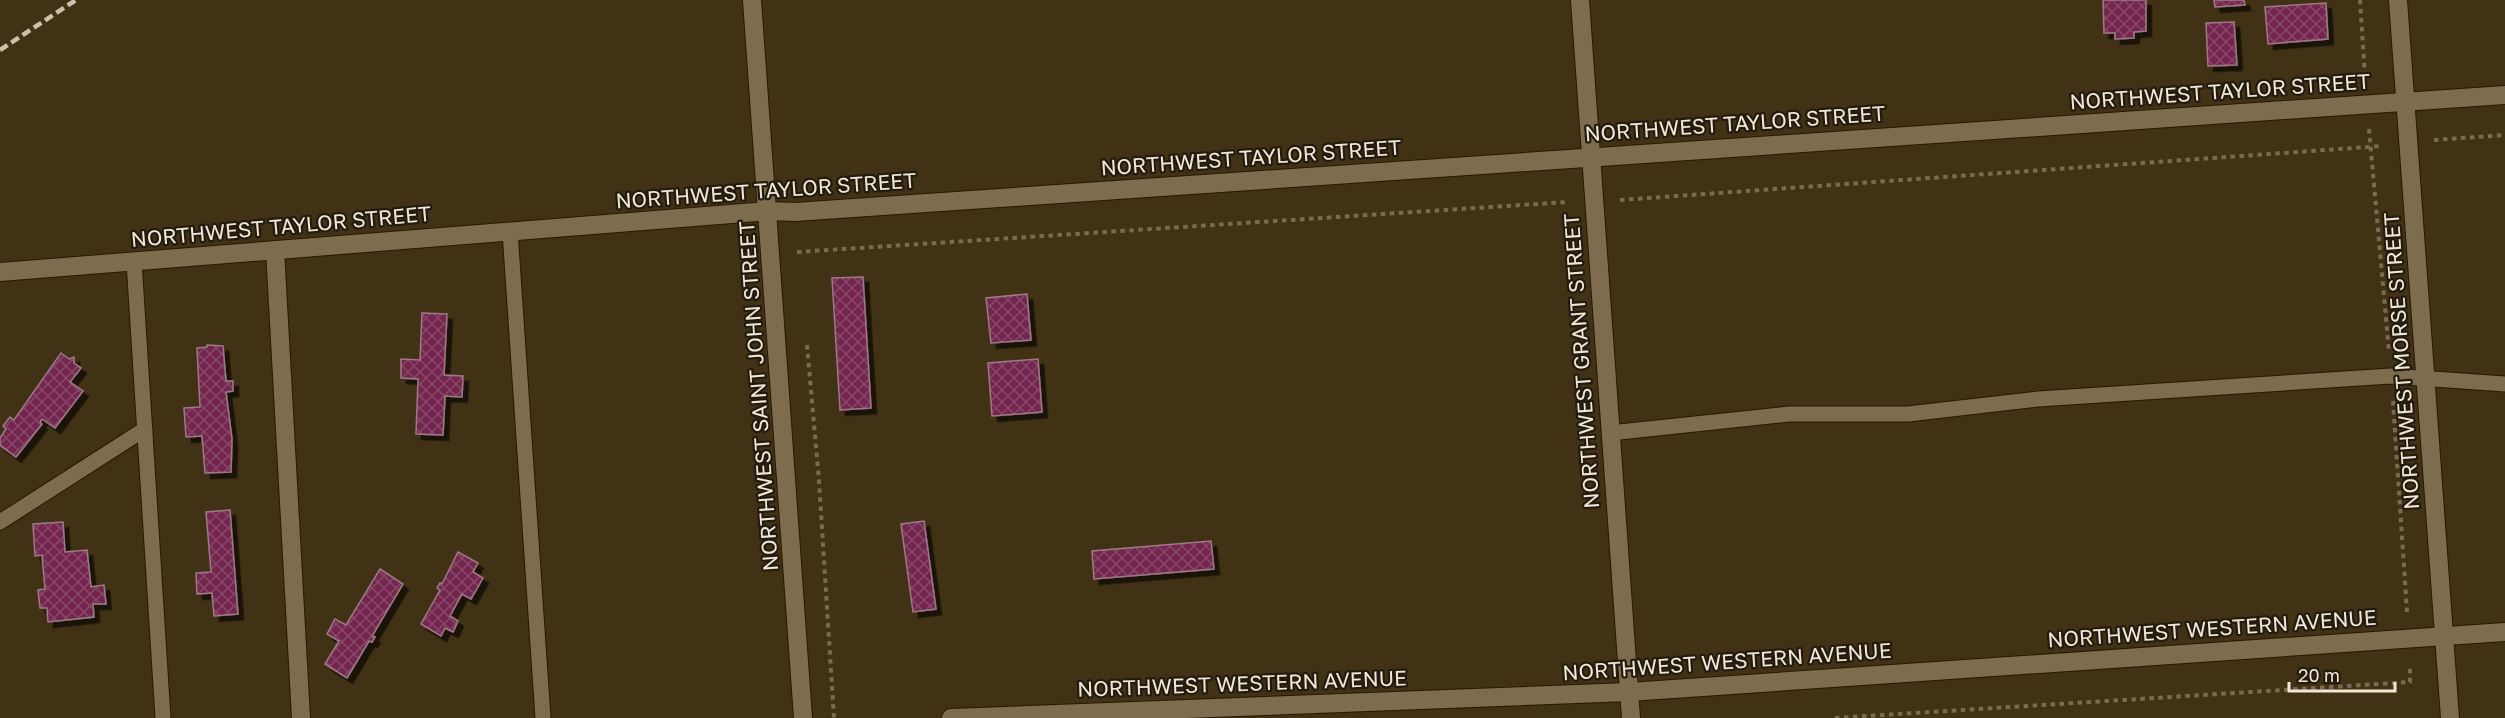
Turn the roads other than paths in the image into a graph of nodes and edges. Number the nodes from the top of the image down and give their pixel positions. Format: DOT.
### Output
graph roads {
  1 [pos="752,0"];
  2 [pos="1580,0"];
  3 [pos="2398,0"];
  4 [pos="2505,95"];
  5 [pos="2406,101"];
  6 [pos="1590,157"];
  7 [pos="769,211"];
  8 [pos="510,231"];
  9 [pos="275,250"];
  10 [pos="134,261"];
  11 [pos="0,272"];
  12 [pos="2428,377"];
  13 [pos="2505,384"];
  14 [pos="145,429"];
  15 [pos="1610,433"];
  16 [pos="0,522"];
  17 [pos="2505,632"];
  18 [pos="2444,635"];
  19 [pos="1629,692"];
  20 [pos="163,718"];
  21 [pos="301,718"];
  22 [pos="543,718"];
  23 [pos="803,718"];
  24 [pos="951,718"];
  25 [pos="1631,718"];
  26 [pos="2450,718"];
  1 -- 7 [label="street, NORTHWEST SAINT JOHN STREET"];
  2 -- 6 [label="street, NORTHWEST GRANT STREET"];
  3 -- 5 [label="street, NORTHWEST MORSE STREET"];
  4 -- 5 [label="street, NORTHWEST TAYLOR STREET"];
  5 -- 6 [label="street, NORTHWEST TAYLOR STREET"];
  5 -- 12 [label="street, NORTHWEST MORSE STREET"];
  6 -- 7 [label="street, NORTHWEST TAYLOR STREET"];
  6 -- 15 [label="street, NORTHWEST GRANT STREET"];
  7 -- 8 [label="street, NORTHWEST TAYLOR STREET"];
  7 -- 23 [label="street, NORTHWEST SAINT JOHN STREET"];
  8 -- 9 [label="street, NORTHWEST TAYLOR STREET"];
  8 -- 22 [label="lane"];
  9 -- 10 [label="street, NORTHWEST TAYLOR STREET"];
  9 -- 21 [label="street"];
  10 -- 11 [label="street, NORTHWEST TAYLOR STREET"];
  10 -- 14 [label="lane"];
  12 -- 13 [label="lane"];
  12 -- 15 [label="lane"];
  12 -- 18 [label="street, NORTHWEST MORSE STREET"];
  14 -- 16 [label="lane"];
  14 -- 20 [label="lane"];
  15 -- 19 [label="street, NORTHWEST GRANT STREET"];
  17 -- 18 [label="street, NORTHWEST WESTERN AVENUE"];
  18 -- 19 [label="street, NORTHWEST WESTERN AVENUE"];
  18 -- 26 [label="street, NORTHWEST MORSE STREET"];
  19 -- 24 [label="street, NORTHWEST WESTERN AVENUE"];
  19 -- 25 [label="street, NORTHWEST GRANT STREET"];
}
